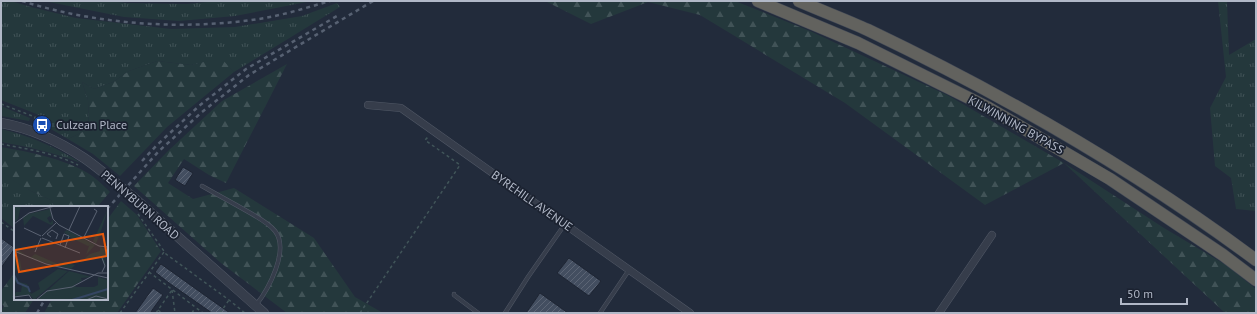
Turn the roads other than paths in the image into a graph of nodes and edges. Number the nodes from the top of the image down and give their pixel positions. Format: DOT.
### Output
graph roads {
  1 [pos="758,1"];
  2 [pos="798,1"];
  3 [pos="368,105"];
  4 [pos="1,123"];
  5 [pos="202,186"];
  6 [pos="565,224"];
  7 [pos="992,235"];
  8 [pos="1256,260"];
  9 [pos="629,270"];
  10 [pos="1256,280"];
  11 [pos="454,294"];
  12 [pos="256,306"];
  13 [pos="264,313"];
  14 [pos="478,313"];
  15 [pos="505,313"];
  16 [pos="600,313"];
  17 [pos="690,313"];
  18 [pos="939,313"];
  1 -- 10 [label="highway, KILWINNING BYPASS"];
  2 -- 8 [label="highway, KILWINNING BYPASS"];
  3 -- 6 [label="street, BYREHILL AVENUE"];
  4 -- 12 [label="street, PENNYBURN ROAD, bridge"];
  5 -- 12 [label="lane"];
  6 -- 9 [label="street, BYREHILL AVENUE"];
  6 -- 15 [label="lane"];
  7 -- 18 [label="street"];
  9 -- 16 [label="lane"];
  9 -- 17 [label="street, BYREHILL AVENUE"];
  11 -- 14 [label="lane"];
  12 -- 13 [label="street, PENNYBURN ROAD"];
}
